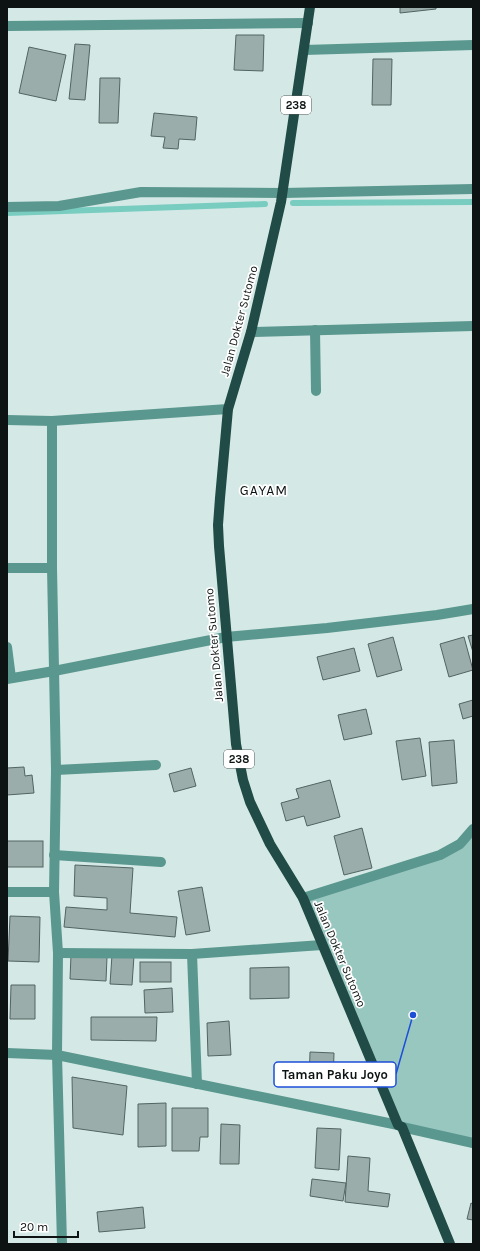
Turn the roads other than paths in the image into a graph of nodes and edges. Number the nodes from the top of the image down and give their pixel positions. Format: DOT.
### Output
graph roads {
  1 [pos="310,7"];
  2 [pos="308,24"];
  3 [pos="7,26"];
  4 [pos="473,45"];
  5 [pos="304,50"];
  6 [pos="473,189"];
  7 [pos="283,193"];
  8 [pos="7,207"];
  9 [pos="473,326"];
  10 [pos="315,330"];
  11 [pos="251,332"];
  12 [pos="316,392"];
  13 [pos="228,409"];
  14 [pos="7,420"];
  15 [pos="52,421"];
  16 [pos="7,568"];
  17 [pos="52,568"];
  18 [pos="473,609"];
  19 [pos="226,637"];
  20 [pos="7,647"];
  21 [pos="54,671"];
  22 [pos="9,678"];
  23 [pos="156,765"];
  24 [pos="56,770"];
  25 [pos="473,829"];
  26 [pos="54,855"];
  27 [pos="161,862"];
  28 [pos="7,892"];
  29 [pos="54,892"];
  30 [pos="303,898"];
  31 [pos="322,945"];
  32 [pos="58,953"];
  33 [pos="192,954"];
  34 [pos="7,1053"];
  35 [pos="57,1055"];
  36 [pos="197,1084"];
  37 [pos="400,1126"];
  38 [pos="473,1143"];
  39 [pos="62,1244"];
  40 [pos="450,1244"];
  1 -- 2 [label="main road, Jalan Dokter Sutomo / 238"];
  2 -- 3 [label="street"];
  2 -- 5 [label="main road, Jalan Dokter Sutomo / 238"];
  4 -- 5 [label="street"];
  5 -- 7 [label="main road, Jalan Dokter Sutomo / 238"];
  6 -- 7 [label="street"];
  7 -- 8 [label="street"];
  7 -- 11 [label="main road, Jalan Dokter Sutomo / 238"];
  9 -- 10 [label="street"];
  10 -- 11 [label="street"];
  10 -- 12 [label="street"];
  11 -- 13 [label="main road, Jalan Dokter Sutomo / 238"];
  13 -- 15 [label="street"];
  13 -- 19 [label="main road, Jalan Dokter Sutomo / 238"];
  14 -- 15 [label="street"];
  15 -- 17 [label="street"];
  16 -- 17 [label="street"];
  17 -- 21 [label="street"];
  18 -- 19 [label="street"];
  19 -- 21 [label="street"];
  19 -- 30 [label="main road, Jalan Dokter Sutomo / 238"];
  20 -- 22 [label="street"];
  21 -- 22 [label="street"];
  21 -- 24 [label="street"];
  23 -- 24 [label="street"];
  24 -- 26 [label="street"];
  25 -- 30 [label="street"];
  26 -- 27 [label="street"];
  26 -- 29 [label="street"];
  28 -- 29 [label="street"];
  29 -- 32 [label="street"];
  30 -- 31 [label="main road, Jalan Dokter Sutomo / 238"];
  31 -- 33 [label="street"];
  31 -- 37 [label="main road, Jalan Dokter Sutomo / 238"];
  32 -- 33 [label="street"];
  32 -- 35 [label="street"];
  33 -- 36 [label="street"];
  34 -- 35 [label="street"];
  35 -- 36 [label="street"];
  35 -- 39 [label="street"];
  36 -- 37 [label="street"];
  37 -- 38 [label="street"];
  37 -- 40 [label="main road, Jalan Dokter Sutomo / 238"];
}
